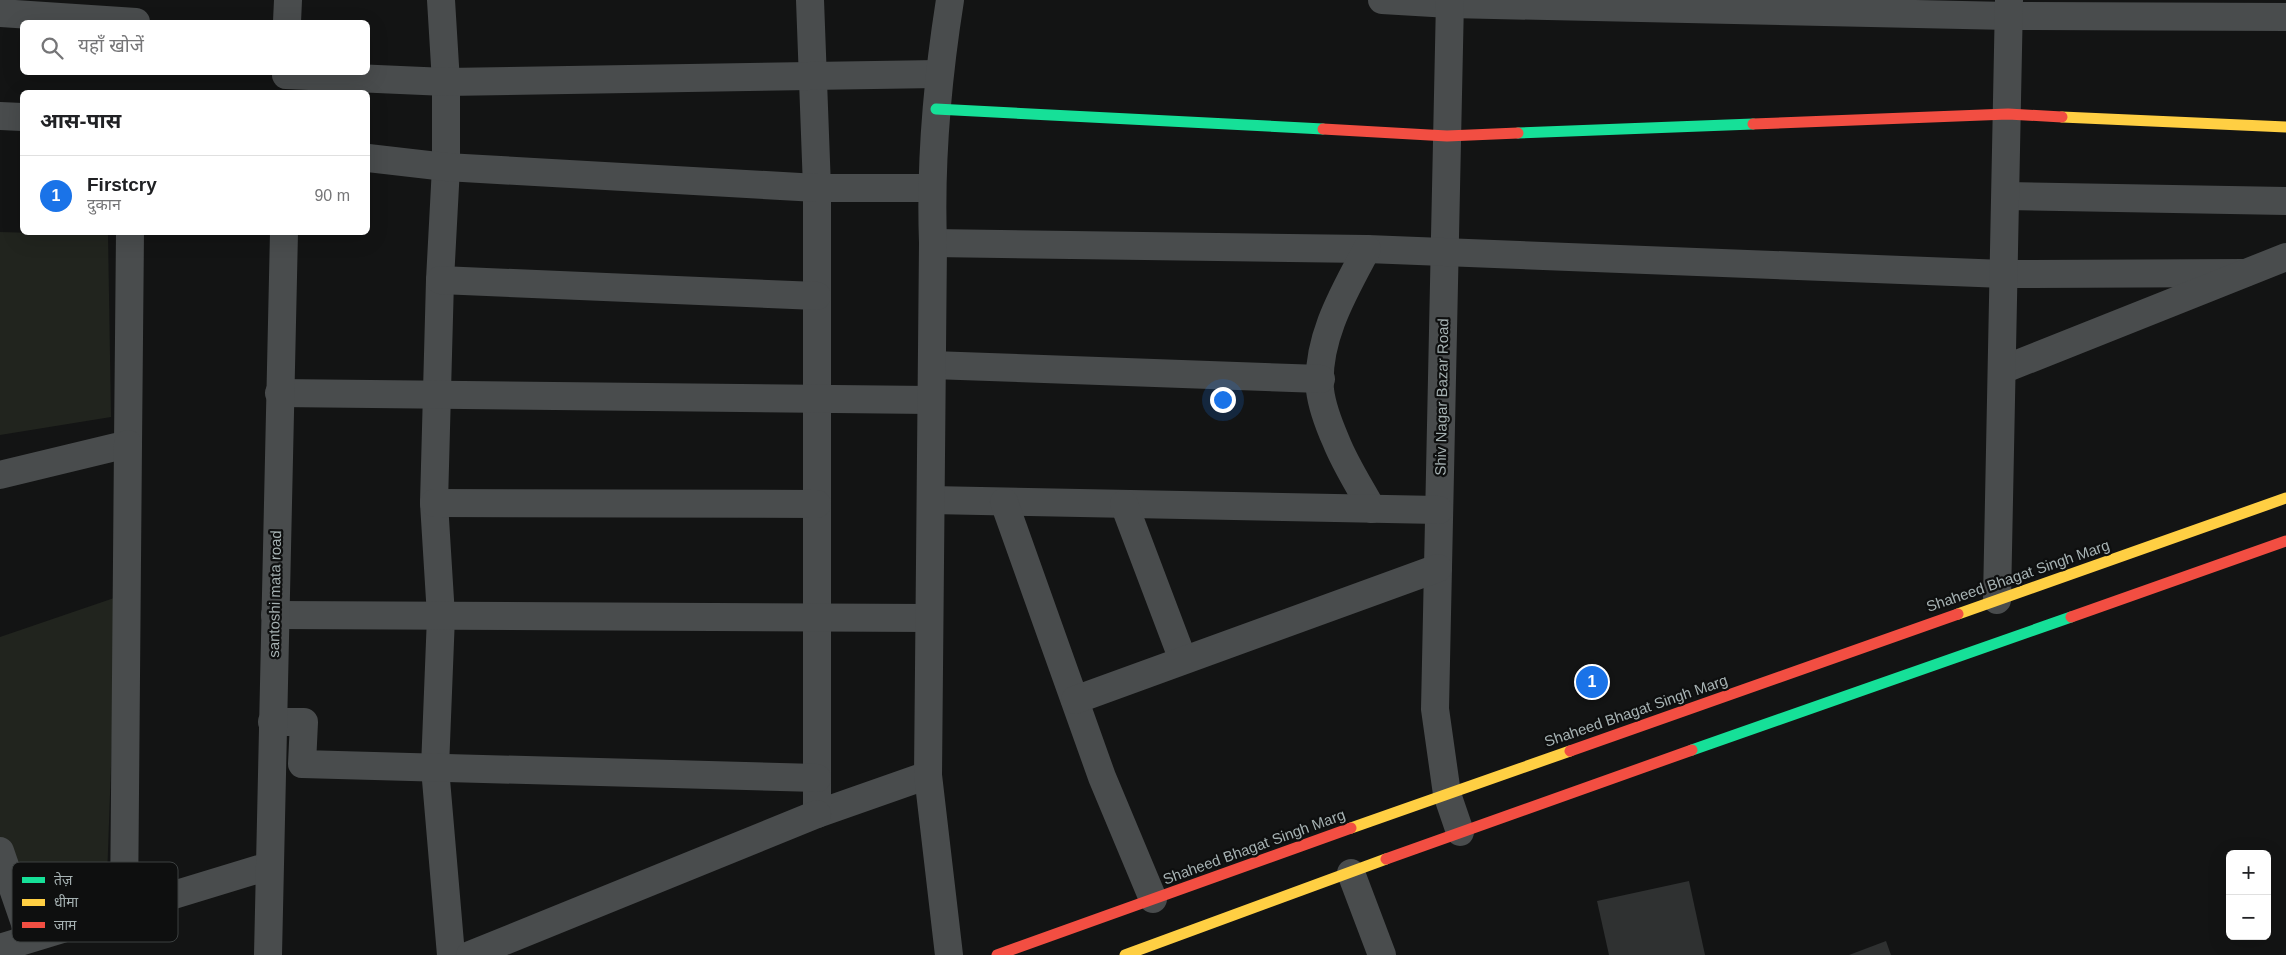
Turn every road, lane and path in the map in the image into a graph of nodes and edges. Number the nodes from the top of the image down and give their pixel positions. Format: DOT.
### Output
graph roads {
  1 [pos="288,0"];
  2 [pos="441,0"];
  3 [pos="810,0"];
  4 [pos="950,0"];
  5 [pos="1382,0"];
  6 [pos="1450,2"];
  7 [pos="2009,8"];
  8 [pos="0,13"];
  9 [pos="2286,17"];
  10 [pos="106,20"];
  11 [pos="288,20"];
  12 [pos="938,74"];
  13 [pos="813,76"];
  14 [pos="286,80"];
  15 [pos="446,82"];
  16 [pos="936,109"];
  17 [pos="2008,114"];
  18 [pos="0,116"];
  19 [pos="20,117"];
  20 [pos="2286,126"];
  21 [pos="1447,136"];
  22 [pos="370,158"];
  23 [pos="446,166"];
  24 [pos="817,188"];
  25 [pos="931,188"];
  26 [pos="2006,196"];
  27 [pos="2286,201"];
  28 [pos="130,235"];
  29 [pos="284,235"];
  30 [pos="933,243"];
  31 [pos="1367,249"];
  32 [pos="1445,253"];
  33 [pos="2286,257"];
  34 [pos="2245,273"];
  35 [pos="2004,274"];
  36 [pos="440,280"];
  37 [pos="817,296"];
  38 [pos="932,365"];
  39 [pos="2002,370"];
  40 [pos="1320,379"];
  41 [pos="279,393"];
  42 [pos="439,394"];
  43 [pos="816,400"];
  44 [pos="931,400"];
  45 [pos="128,444"];
  46 [pos="0,475"];
  47 [pos="2286,498"];
  48 [pos="931,500"];
  49 [pos="1004,502"];
  50 [pos="434,503"];
  51 [pos="817,504"];
  52 [pos="1124,504"];
  53 [pos="1372,509"];
  54 [pos="1439,510"];
  55 [pos="2286,541"];
  56 [pos="1438,568"];
  57 [pos="1997,600"];
  58 [pos="275,615"];
  59 [pos="441,616"];
  60 [pos="816,617"];
  61 [pos="929,618"];
  62 [pos="1183,660"];
  63 [pos="1075,700"];
  64 [pos="272,722"];
  65 [pos="434,768"];
  66 [pos="928,775"];
  67 [pos="818,778"];
  68 [pos="1448,794"];
  69 [pos="817,814"];
  70 [pos="1460,832"];
  71 [pos="0,851"];
  72 [pos="124,862"];
  73 [pos="269,866"];
  74 [pos="1351,873"];
  75 [pos="12,886"];
  76 [pos="178,894"];
  77 [pos="1153,899"];
  78 [pos="18,942"];
  79 [pos="0,948"];
  80 [pos="268,955"];
  81 [pos="450,955"];
  82 [pos="470,955"];
  83 [pos="949,955"];
  84 [pos="997,955"];
  85 [pos="1125,955"];
  86 [pos="1382,955"];
  1 -- 11 [label="street"];
  2 -- 15 [label="street"];
  3 -- 13 [label="street"];
  4 -- 12 [label="street"];
  5 -- 6 [label="street"];
  6 -- 7 [label="street"];
  6 -- 21 [label="street, Shiv Nagar Bazar Road"];
  7 -- 9 [label="street"];
  7 -- 17 [label="street"];
  8 -- 10 [label="street"];
  12 -- 13 [label="street"];
  12 -- 16 [label="street"];
  13 -- 15 [label="street"];
  13 -- 24 [label="street"];
  14 -- 15 [label="street"];
  15 -- 23 [label="street"];
  16 -- 21 [label="main road"];
  16 -- 25 [label="street"];
  17 -- 20 [label="main road"];
  17 -- 21 [label="main road"];
  17 -- 26 [label="street"];
  18 -- 19 [label="street"];
  21 -- 32 [label="street, Shiv Nagar Bazar Road"];
  22 -- 23 [label="street"];
  23 -- 24 [label="street"];
  23 -- 36 [label="street"];
  24 -- 25 [label="street"];
  24 -- 37 [label="street"];
  25 -- 30 [label="street"];
  26 -- 27 [label="street"];
  26 -- 35 [label="street"];
  28 -- 45 [label="street"];
  29 -- 41 [label="street, santoshi mata road"];
  30 -- 31 [label="street"];
  30 -- 38 [label="street"];
  31 -- 32 [label="street"];
  31 -- 40 [label="street"];
  32 -- 35 [label="street"];
  32 -- 54 [label="street, Shiv Nagar Bazar Road"];
  33 -- 34 [label="street"];
  34 -- 35 [label="street"];
  34 -- 39 [label="street"];
  35 -- 39 [label="street"];
  36 -- 37 [label="street"];
  36 -- 42 [label="street"];
  37 -- 43 [label="street"];
  38 -- 40 [label="street"];
  38 -- 44 [label="street"];
  39 -- 57 [label="street"];
  40 -- 53 [label="street"];
  41 -- 42 [label="street"];
  41 -- 58 [label="street, santoshi mata road"];
  42 -- 43 [label="street"];
  42 -- 50 [label="street"];
  43 -- 44 [label="street"];
  43 -- 51 [label="street"];
  44 -- 48 [label="street"];
  45 -- 46 [label="street"];
  45 -- 72 [label="street"];
  47 -- 57 [label="main road, Shaheed Bhagat Singh Marg"];
  48 -- 49 [label="street"];
  48 -- 61 [label="street"];
  49 -- 52 [label="street"];
  49 -- 63 [label="street"];
  50 -- 51 [label="street"];
  50 -- 59 [label="street"];
  51 -- 60 [label="street"];
  52 -- 53 [label="street"];
  52 -- 62 [label="street"];
  53 -- 54 [label="street"];
  54 -- 56 [label="street, Shiv Nagar Bazar Road"];
  55 -- 70 [label="main road"];
  56 -- 62 [label="street"];
  56 -- 68 [label="street, Shiv Nagar Bazar Road"];
  57 -- 68 [label="main road, Shaheed Bhagat Singh Marg"];
  58 -- 59 [label="street"];
  58 -- 64 [label="street, santoshi mata road"];
  59 -- 60 [label="street"];
  59 -- 65 [label="street"];
  60 -- 61 [label="street"];
  60 -- 67 [label="street"];
  61 -- 66 [label="street"];
  62 -- 63 [label="street"];
  63 -- 77 [label="street"];
  64 -- 65 [label="street"];
  64 -- 73 [label="street, santoshi mata road"];
  65 -- 67 [label="street"];
  65 -- 81 [label="street"];
  66 -- 69 [label="street"];
  66 -- 83 [label="street"];
  67 -- 69 [label="street"];
  68 -- 70 [label="street, Shiv Nagar Bazar Road"];
  68 -- 77 [label="main road, Shaheed Bhagat Singh Marg"];
  69 -- 82 [label="street"];
  70 -- 74 [label="main road"];
  71 -- 75 [label="street"];
  73 -- 76 [label="street"];
  73 -- 80 [label="street, santoshi mata road"];
  74 -- 85 [label="main road"];
  74 -- 86 [label="street"];
  77 -- 84 [label="main road, Shaheed Bhagat Singh Marg"];
  78 -- 79 [label="street"];
}
